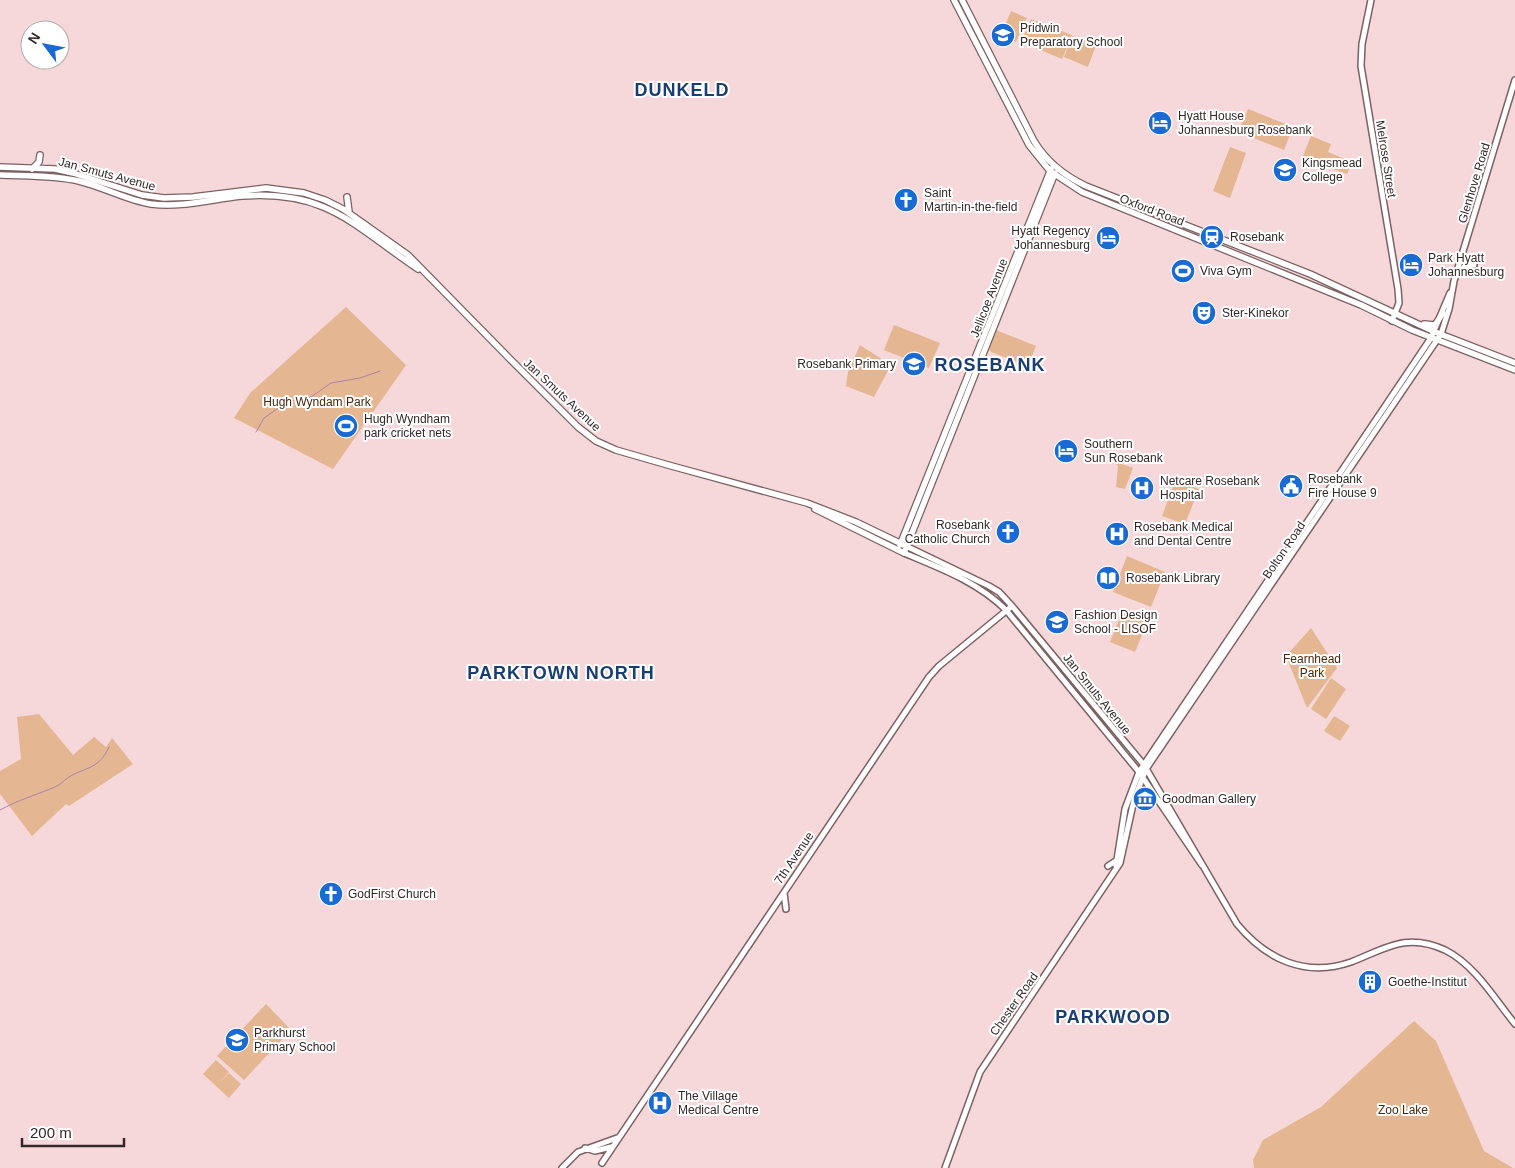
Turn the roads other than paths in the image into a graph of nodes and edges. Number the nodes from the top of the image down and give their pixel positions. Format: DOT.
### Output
graph roads {
  1 [pos="954,0"];
  2 [pos="962,0"];
  3 [pos="1371,0"];
  4 [pos="984,42"];
  5 [pos="977,45"];
  6 [pos="1515,80"];
  7 [pos="1017,108"];
  8 [pos="1010,112"];
  9 [pos="40,155"];
  10 [pos="0,167"];
  11 [pos="1056,167"];
  12 [pos="18,168"];
  13 [pos="32,168"];
  14 [pos="1052,173"];
  15 [pos="0,175"];
  16 [pos="54,177"];
  17 [pos="347,198"];
  18 [pos="349,213"];
  19 [pos="1474,265"];
  20 [pos="422,272"];
  21 [pos="1454,281"];
  22 [pos="1451,291"];
  23 [pos="1443,313"];
  24 [pos="1395,314"];
  25 [pos="1392,321"];
  26 [pos="1414,322"];
  27 [pos="1436,336"];
  28 [pos="1515,363"];
  29 [pos="1515,370"];
  30 [pos="899,547"];
  31 [pos="906,550"];
  32 [pos="1012,606"];
  33 [pos="1006,610"];
  34 [pos="1134,753"];
  35 [pos="1150,755"];
  36 [pos="1145,767"];
  37 [pos="1141,774"];
  38 [pos="1138,788"];
  39 [pos="1152,790"];
  40 [pos="1126,839"];
  41 [pos="1130,852"];
  42 [pos="1117,860"];
  43 [pos="1108,866"];
  44 [pos="1204,867"];
  45 [pos="1116,869"];
  46 [pos="784,892"];
  47 [pos="786,909"];
  48 [pos="1515,1024"];
  49 [pos="620,1136"];
  50 [pos="612,1147"];
  51 [pos="585,1148"];
  52 [pos="602,1163"];
  53 [pos="562,1168"];
  54 [pos="946,1168"];
  1 -- 5 [label="main road, Oxford Road"];
  2 -- 4 [label="main road, Oxford Road"];
  3 -- 24 [label="main road, Melrose Street"];
  4 -- 5 [label="main road"];
  4 -- 7 [label="main road, Oxford Road"];
  5 -- 8 [label="main road, Oxford Road"];
  6 -- 21 [label="main road, Glenhove Road"];
  7 -- 8 [label="main road"];
  7 -- 11 [label="main road, Oxford Road"];
  8 -- 14 [label="main road, Oxford Road"];
  9 -- 13 [label="main road"];
  10 -- 12 [label="main road, Jan Smuts Avenue"];
  11 -- 14 [label="main road, Jellicoe Avenue"];
  11 -- 24 [label="main road, Oxford Road"];
  12 -- 13 [label="main road, Jan Smuts Avenue"];
  12 -- 16 [label="main road"];
  13 -- 18 [label="main road, Jan Smuts Avenue"];
  14 -- 25 [label="main road, Oxford Road"];
  14 -- 30 [label="main road, Jellicoe Avenue"];
  14 -- 31 [label="main road, Jellicoe Avenue"];
  15 -- 16 [label="main road, Jan Smuts Avenue"];
  16 -- 20 [label="main road, Jan Smuts Avenue"];
  17 -- 18 [label="main road"];
  18 -- 20 [label="main road, Jan Smuts Avenue"];
  19 -- 21 [label="main road"];
  20 -- 30 [label="main road, Jan Smuts Avenue"];
  21 -- 22 [label="main road, Glenhove Road"];
  22 -- 23 [label="main road, Glenhove Road"];
  22 -- 27 [label="main road, Glenhove Road"];
  23 -- 26 [label="main road"];
  23 -- 27 [label="main road, Glenhove Road"];
  24 -- 25 [label="main road, Melrose Street"];
  24 -- 26 [label="main road, Oxford Road"];
  25 -- 27 [label="main road, Oxford Road"];
  26 -- 27 [label="main road, Oxford Road"];
  27 -- 28 [label="main road, Oxford Road"];
  27 -- 29 [label="main road, Oxford Road"];
  27 -- 35 [label="main road, Bolton Road"];
  27 -- 36 [label="main road, Bolton Road"];
  30 -- 31 [label="main road, Jan Smuts Avenue"];
  31 -- 32 [label="main road, Jan Smuts Avenue"];
  31 -- 33 [label="main road, Jan Smuts Avenue"];
  32 -- 33 [label="main road, 7th Avenue"];
  32 -- 34 [label="main road, Jan Smuts Avenue"];
  33 -- 37 [label="main road, Jan Smuts Avenue"];
  33 -- 46 [label="main road, 7th Avenue"];
  34 -- 35 [label="main road"];
  34 -- 36 [label="main road, Jan Smuts Avenue"];
  35 -- 36 [label="main road, Bolton Road"];
  36 -- 37 [label="main road, Bolton Road"];
  36 -- 44 [label="main road, Jan Smuts Avenue"];
  37 -- 38 [label="main road, Chester Road"];
  37 -- 39 [label="main road, Jan Smuts Avenue"];
  37 -- 42 [label="main road, Chester Road"];
  38 -- 39 [label="main road"];
  38 -- 40 [label="main road, Chester Road"];
  39 -- 44 [label="main road, Jan Smuts Avenue"];
  40 -- 41 [label="main road"];
  40 -- 45 [label="main road, Chester Road"];
  42 -- 43 [label="main road"];
  42 -- 45 [label="main road, Chester Road"];
  44 -- 48 [label="main road, Jan Smuts Avenue"];
  45 -- 54 [label="main road, Chester Road"];
  46 -- 47 [label="main road"];
  46 -- 49 [label="main road, 7th Avenue"];
  49 -- 50 [label="main road, 7th Avenue"];
  49 -- 51 [label="main road"];
  50 -- 51 [label="main road"];
  50 -- 52 [label="main road, 7th Avenue"];
  51 -- 53 [label="main road"];
}
